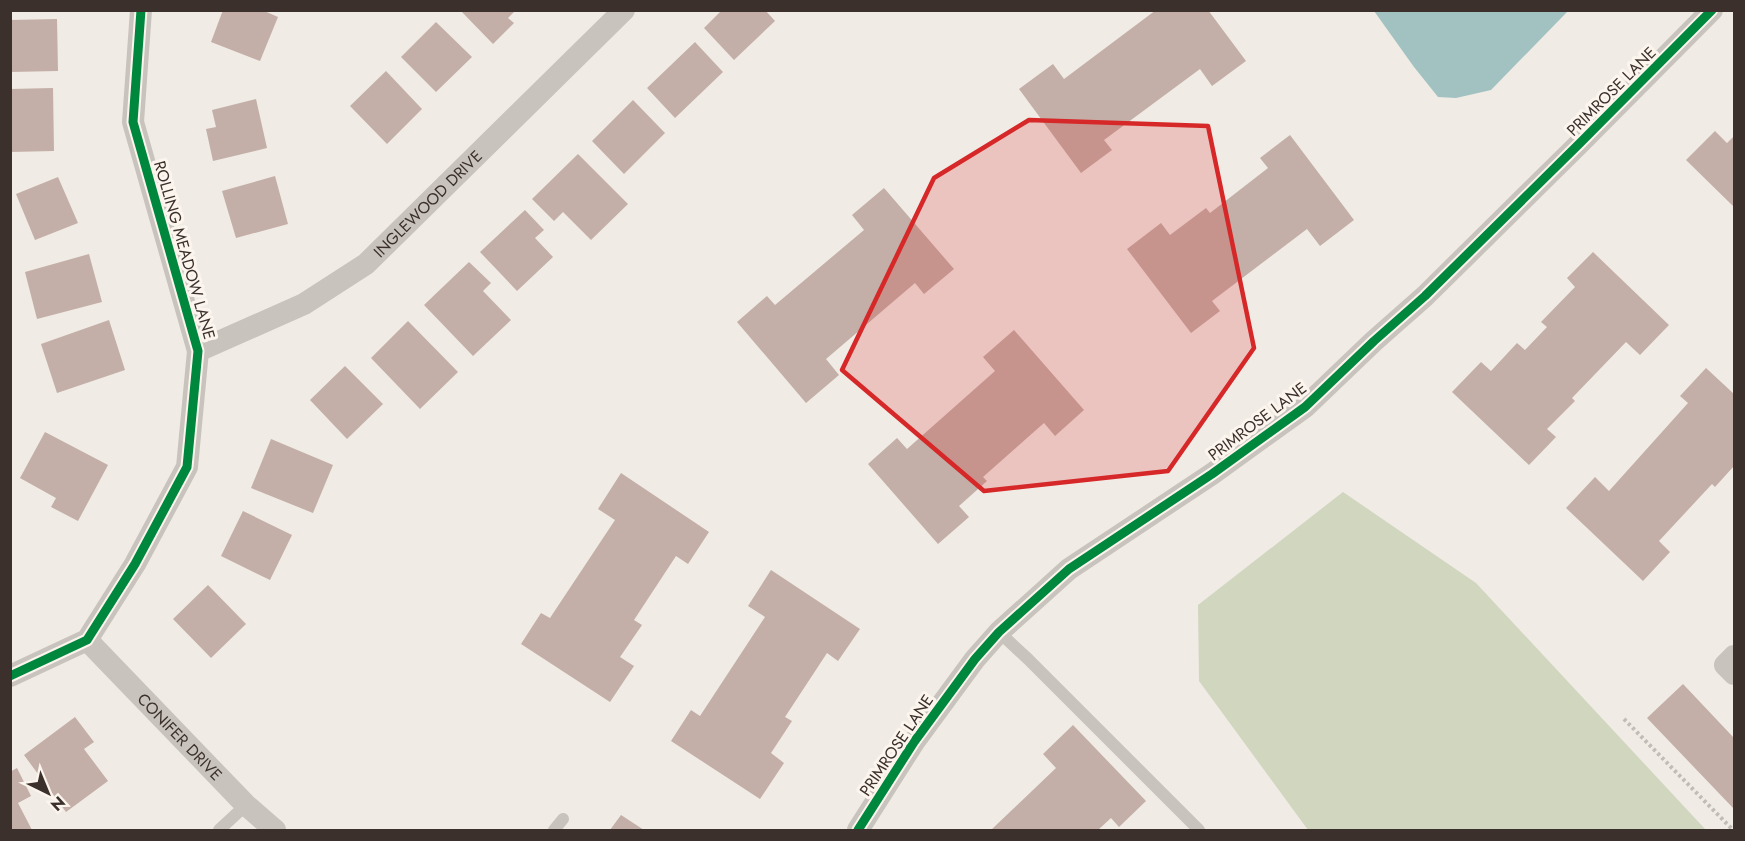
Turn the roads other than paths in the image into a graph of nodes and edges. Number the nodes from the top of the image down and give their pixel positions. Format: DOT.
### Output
graph roads {
  1 [pos="141,10"];
  2 [pos="624,10"];
  3 [pos="1712,10"];
  4 [pos="198,351"];
  5 [pos="999,632"];
  6 [pos="87,640"];
  7 [pos="10,676"];
  8 [pos="246,805"];
  9 [pos="563,819"];
  10 [pos="219,831"];
  11 [pos="275,831"];
  12 [pos="555,831"];
  13 [pos="858,831"];
  14 [pos="1199,831"];
  1 -- 4 [label="street, ROLLING MEADOW LANE"];
  2 -- 4 [label="street, INGLEWOOD DRIVE"];
  3 -- 5 [label="street, PRIMROSE LANE"];
  4 -- 6 [label="street, ROLLING MEADOW LANE"];
  5 -- 13 [label="street, PRIMROSE LANE"];
  5 -- 14 [label="lane"];
  6 -- 7 [label="street"];
  6 -- 8 [label="street, CONIFER DRIVE"];
  8 -- 10 [label="lane"];
  8 -- 11 [label="street, CONIFER DRIVE"];
  9 -- 12 [label="lane"];
}
